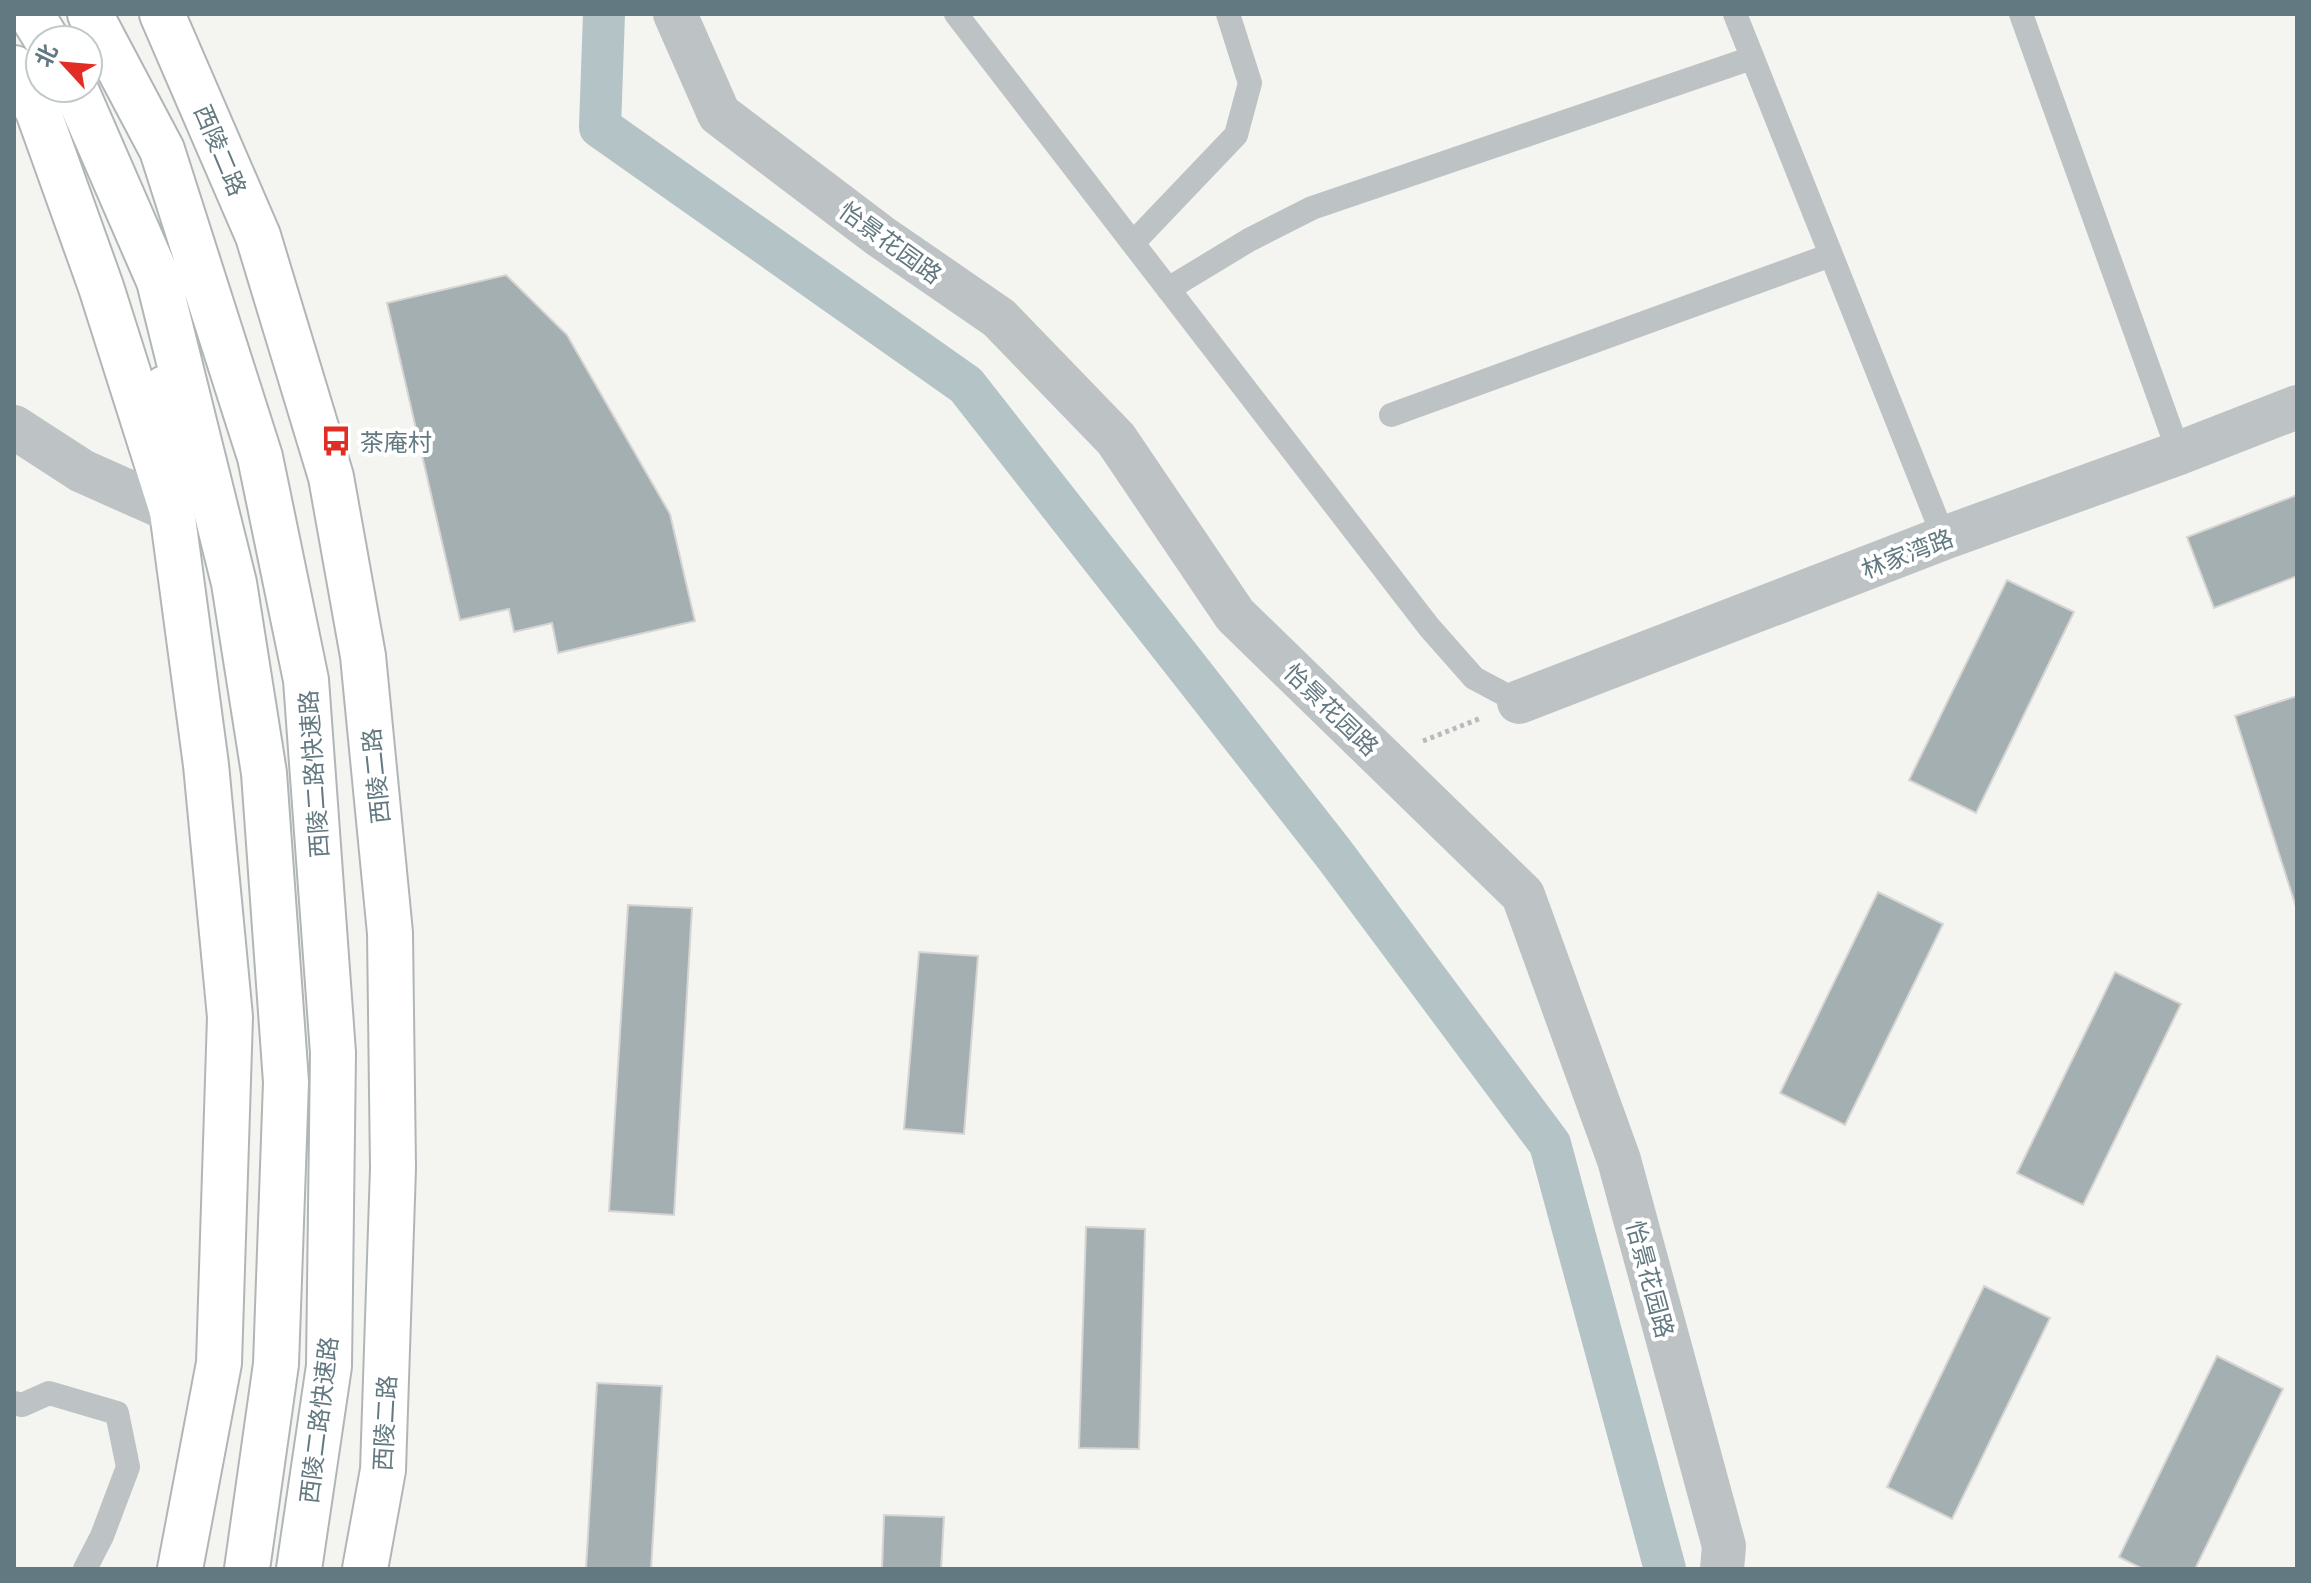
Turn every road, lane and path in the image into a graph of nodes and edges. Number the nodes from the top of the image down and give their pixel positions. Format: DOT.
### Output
graph roads {
  1 [pos="90,14"];
  2 [pos="162,14"];
  3 [pos="675,14"];
  4 [pos="956,14"];
  5 [pos="1228,14"];
  6 [pos="1735,14"];
  7 [pos="2021,14"];
  8 [pos="1752,58"];
  9 [pos="14,68"];
  10 [pos="82,104"];
  11 [pos="1133,243"];
  12 [pos="1831,255"];
  13 [pos="159,281"];
  14 [pos="1168,289"];
  15 [pos="2297,407"];
  16 [pos="1391,415"];
  17 [pos="14,427"];
  18 [pos="2179,453"];
  19 [pos="172,511"];
  20 [pos="1944,538"];
  21 [pos="1519,702"];
  22 [pos="1382,758"];
  23 [pos="14,1403"];
  24 [pos="85,1569"];
  25 [pos="180,1569"];
  26 [pos="247,1569"];
  27 [pos="299,1569"];
  28 [pos="365,1569"];
  29 [pos="1722,1569"];
  1 -- 27 [label="main road, 西陵二路快速路"];
  2 -- 28 [label="main road, 西陵二路"];
  3 -- 22 [label="street, 怡景花园路"];
  4 -- 11 [label="lane"];
  5 -- 11 [label="lane"];
  6 -- 8 [label="lane"];
  7 -- 18 [label="lane"];
  8 -- 12 [label="lane"];
  8 -- 14 [label="lane"];
  9 -- 19 [label="main road"];
  10 -- 13 [label="main road, 西陵二路快速路"];
  11 -- 14 [label="lane"];
  12 -- 16 [label="lane"];
  12 -- 20 [label="lane"];
  13 -- 19 [label="main road"];
  13 -- 26 [label="main road, 西陵二路快速路"];
  14 -- 21 [label="lane"];
  15 -- 18 [label="street, 林家湾路"];
  17 -- 19 [label="street"];
  18 -- 20 [label="street, 林家湾路"];
  19 -- 25 [label="main road"];
  20 -- 21 [label="street, 林家湾路"];
  21 -- 22 [label="path"];
  22 -- 29 [label="street, 怡景花园路"];
  23 -- 24 [label="lane"];
}
